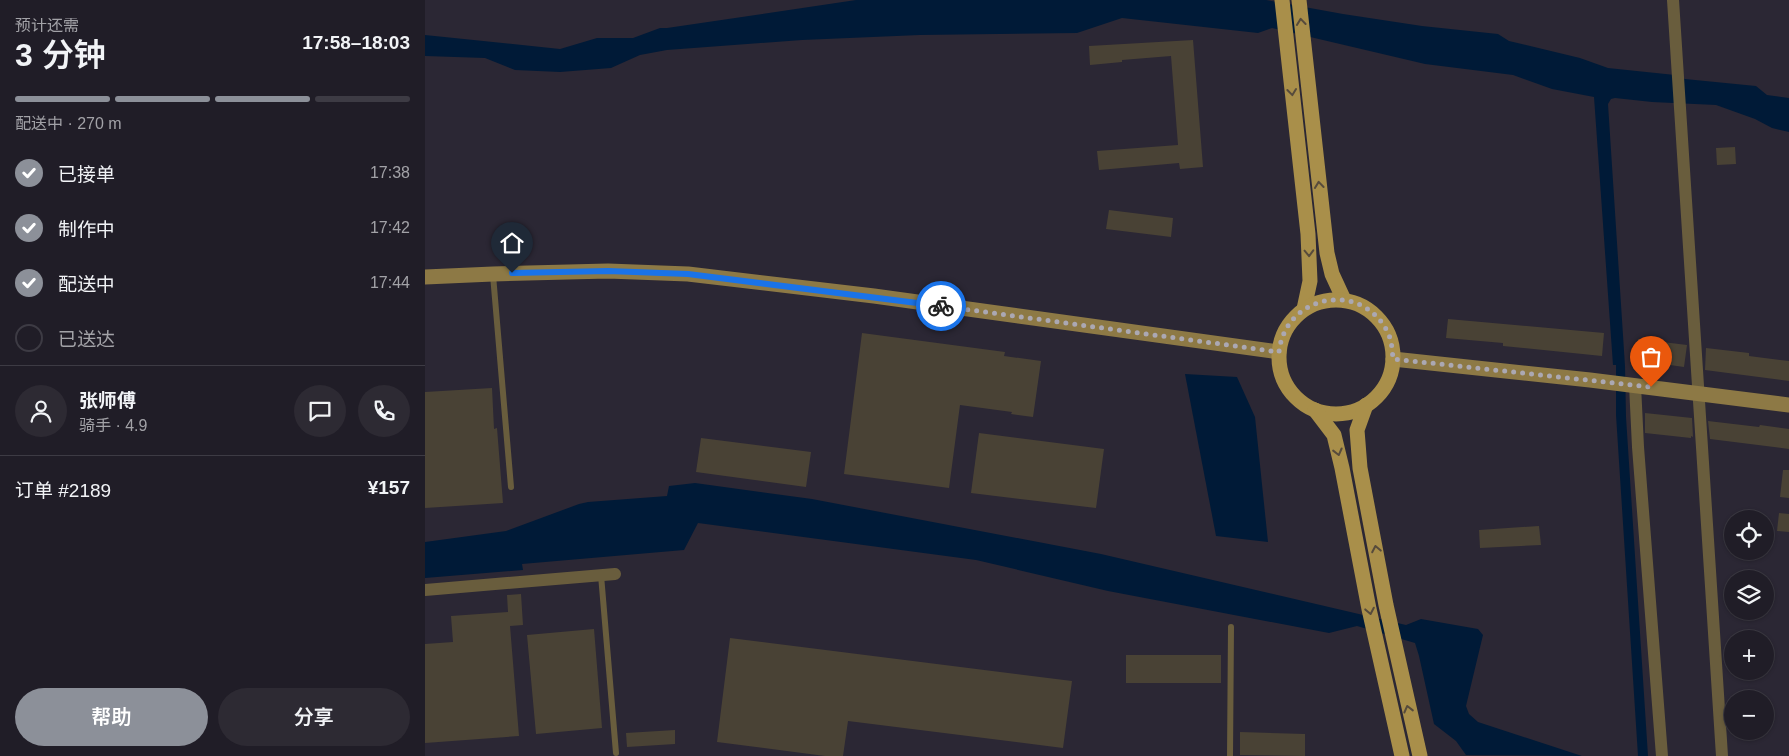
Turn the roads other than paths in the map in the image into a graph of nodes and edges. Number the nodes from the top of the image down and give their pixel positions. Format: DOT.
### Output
graph roads {
  1 [pos="1282,0"];
  2 [pos="1299,0"];
  3 [pos="1673,0"];
  4 [pos="493,274"];
  5 [pos="425,277"];
  6 [pos="1344,300"];
  7 [pos="1304,309"];
  8 [pos="1279,352"];
  9 [pos="1393,359"];
  10 [pos="1635,385"];
  11 [pos="1697,393"];
  12 [pos="1366,405"];
  13 [pos="1789,405"];
  14 [pos="1315,410"];
  15 [pos="511,487"];
  16 [pos="615,574"];
  17 [pos="601,575"];
  18 [pos="425,590"];
  19 [pos="1231,626"];
  20 [pos="615,753"];
  21 [pos="1230,756"];
  22 [pos="1402,756"];
  23 [pos="1420,756"];
  24 [pos="1662,756"];
  25 [pos="1722,756"];
  1 -- 7 [label="main road, one-way"];
  6 -- 2 [label="main road, one-way"];
  3 -- 11 [label="street"];
  4 -- 5 [label="main road"];
  4 -- 8 [label="main road"];
  4 -- 15 [label="lane"];
  6 -- 7 [label="main road"];
  6 -- 9 [label="main road"];
  7 -- 8 [label="main road"];
  8 -- 14 [label="main road"];
  9 -- 10 [label="main road"];
  9 -- 12 [label="main road"];
  10 -- 11 [label="main road"];
  10 -- 24 [label="street"];
  11 -- 13 [label="main road"];
  11 -- 25 [label="street"];
  12 -- 14 [label="main road"];
  23 -- 12 [label="main road, one-way"];
  14 -- 22 [label="main road, one-way"];
  16 -- 17 [label="street"];
  17 -- 18 [label="street"];
  17 -- 20 [label="lane"];
  19 -- 21 [label="lane"];
}
